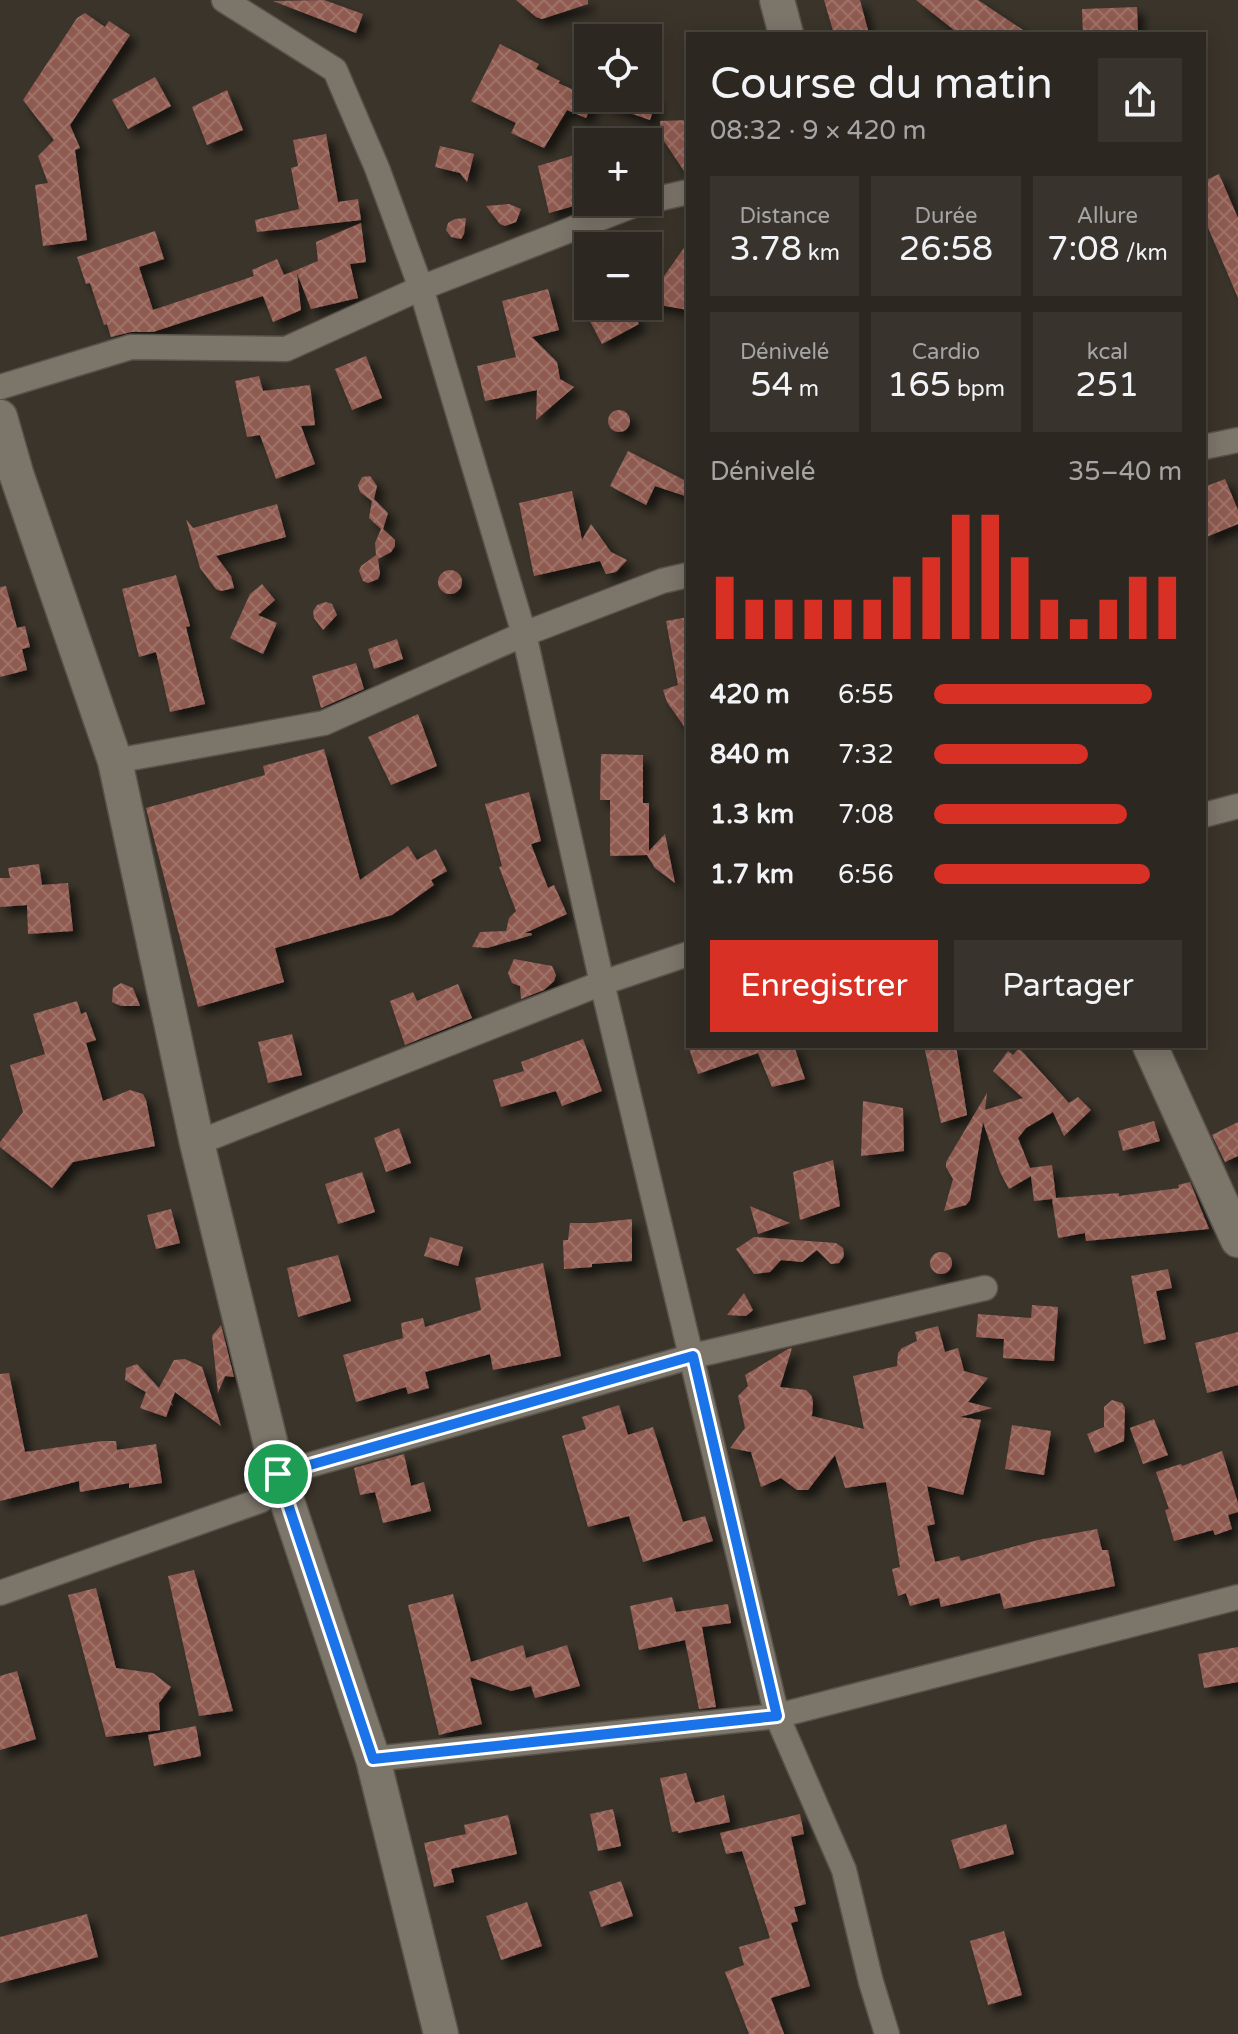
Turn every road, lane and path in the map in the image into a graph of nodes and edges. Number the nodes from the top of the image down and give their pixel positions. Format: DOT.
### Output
graph roads {
  1 [pos="224,0"];
  2 [pos="777,0"];
  3 [pos="785,32"];
  4 [pos="686,192"];
  5 [pos="662,197"];
  6 [pos="606,216"];
  7 [pos="421,288"];
  8 [pos="0,387"];
  9 [pos="0,417"];
  10 [pos="1238,440"];
  11 [pos="1206,447"];
  12 [pos="8,471"];
  13 [pos="686,575"];
  14 [pos="524,634"];
  15 [pos="115,761"];
  16 [pos="1238,806"];
  17 [pos="1206,814"];
  18 [pos="686,955"];
  19 [pos="602,983"];
  20 [pos="1151,1048"];
  21 [pos="197,1143"];
  22 [pos="1238,1240"];
  23 [pos="985,1288"];
  24 [pos="693,1356"];
  25 [pos="278,1474"];
  26 [pos="0,1593"];
  27 [pos="1238,1597"];
  28 [pos="777,1716"];
  29 [pos="373,1759"];
  30 [pos="441,2034"];
  31 [pos="887,2034"];
  1 -- 7 [label="street"];
  2 -- 3 [label="main road"];
  4 -- 5 [label="street"];
  6 -- 7 [label="street"];
  7 -- 8 [label="street"];
  7 -- 14 [label="street"];
  9 -- 12 [label="main road"];
  10 -- 11 [label="street"];
  12 -- 15 [label="main road"];
  13 -- 14 [label="street"];
  14 -- 15 [label="street"];
  14 -- 19 [label="street"];
  15 -- 21 [label="main road"];
  16 -- 17 [label="street"];
  18 -- 19 [label="street"];
  19 -- 21 [label="street"];
  19 -- 24 [label="street"];
  20 -- 22 [label="main road"];
  21 -- 25 [label="main road"];
  23 -- 24 [label="street"];
  24 -- 25 [label="street"];
  24 -- 28 [label="street"];
  25 -- 26 [label="street"];
  25 -- 29 [label="main road"];
  27 -- 28 [label="street"];
  28 -- 29 [label="street"];
  28 -- 31 [label="street"];
  29 -- 30 [label="main road"];
}
